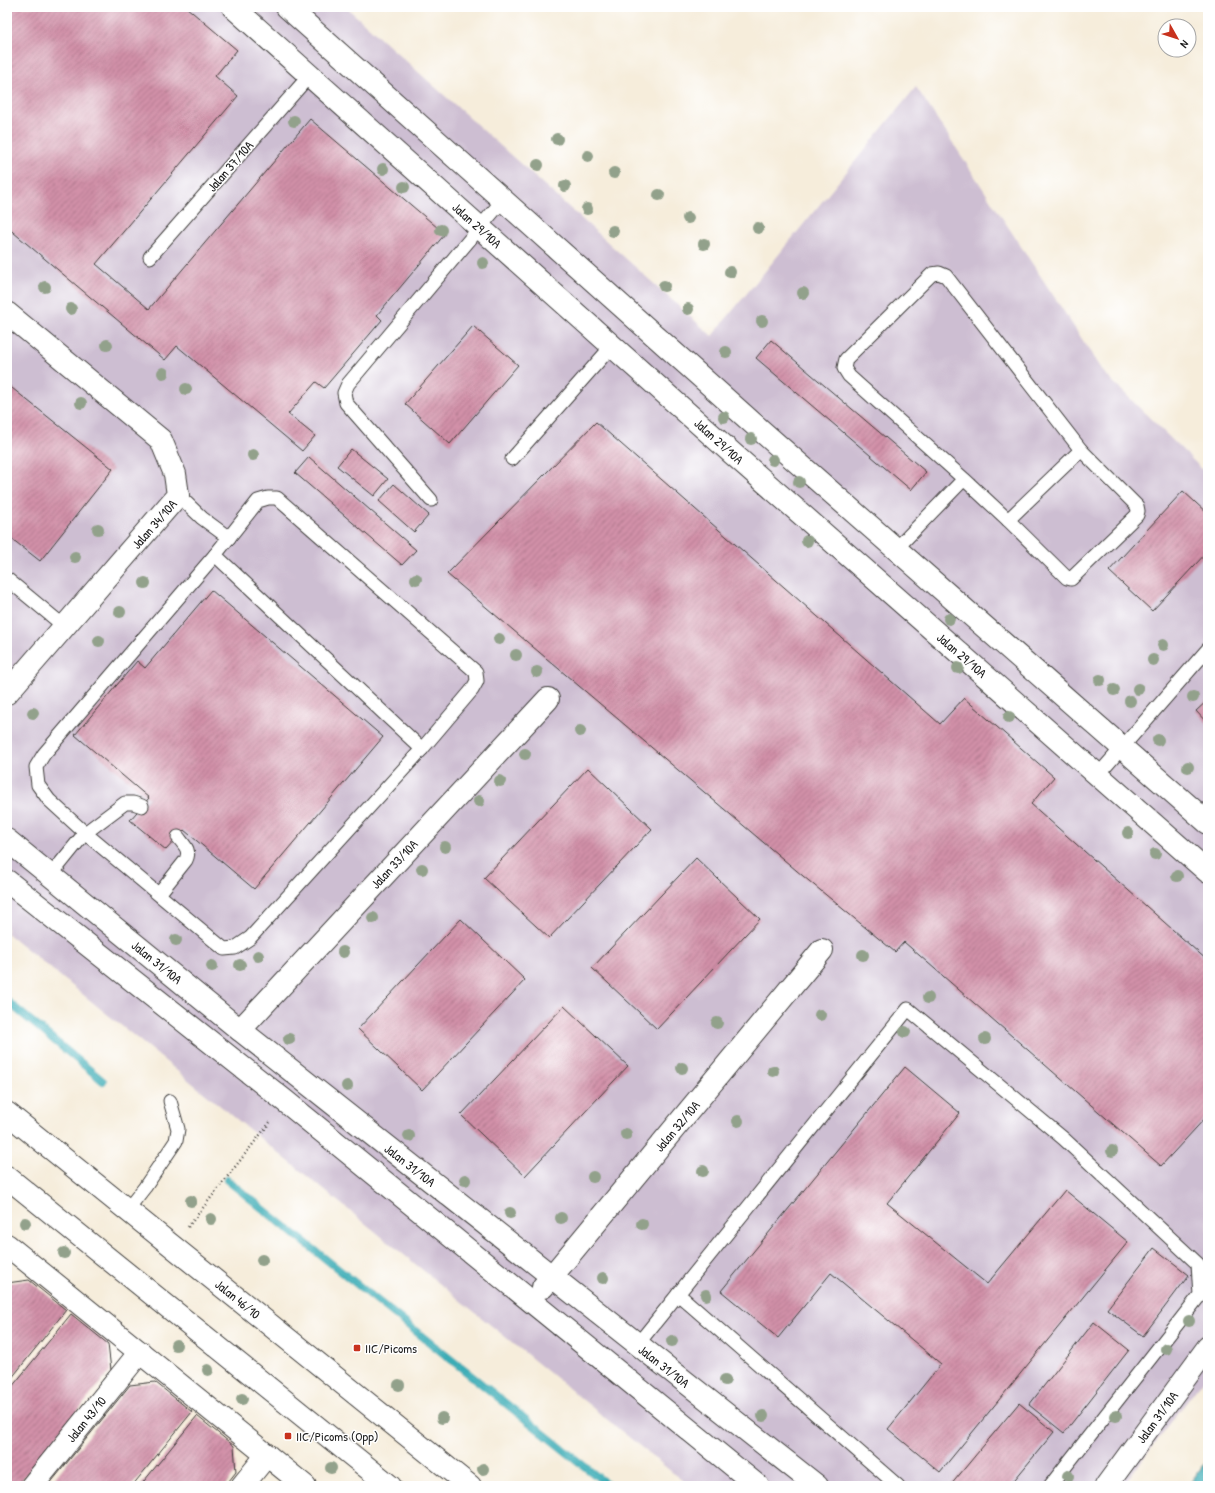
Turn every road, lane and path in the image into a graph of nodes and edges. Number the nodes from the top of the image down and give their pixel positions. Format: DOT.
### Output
graph roads {
  1 [pos="233,7"];
  2 [pos="287,7"];
  3 [pos="309,76"];
  4 [pos="503,200"];
  5 [pos="479,227"];
  6 [pos="150,257"];
  7 [pos="7,313"];
  8 [pos="612,346"];
  9 [pos="1081,450"];
  10 [pos="512,459"];
  11 [pos="964,479"];
  12 [pos="178,495"];
  13 [pos="431,500"];
  14 [pos="1008,520"];
  15 [pos="229,538"];
  16 [pos="896,549"];
  17 [pos="215,555"];
  18 [pos="7,579"];
  19 [pos="65,627"];
  20 [pos="1208,649"];
  21 [pos="7,693"];
  22 [pos="548,699"];
  23 [pos="422,748"];
  24 [pos="1122,748"];
  25 [pos="1098,775"];
  26 [pos="142,806"];
  27 [pos="1208,823"];
  28 [pos="85,833"];
  29 [pos="178,837"];
  30 [pos="7,840"];
  31 [pos="1208,872"];
  32 [pos="51,875"];
  33 [pos="7,881"];
  34 [pos="159,894"];
  35 [pos="822,950"];
  36 [pos="240,1030"];
  37 [pos="170,1101"];
  38 [pos="286,1101"];
  39 [pos="7,1113"];
  40 [pos="7,1177"];
  41 [pos="127,1210"];
  42 [pos="173,1247"];
  43 [pos="8,1249"];
  44 [pos="552,1276"];
  45 [pos="678,1294"];
  46 [pos="532,1300"];
  47 [pos="637,1345"];
  48 [pos="1208,1347"];
  49 [pos="140,1352"];
  50 [pos="267,1455"];
  51 [pos="32,1486"];
  52 [pos="242,1486"];
  53 [pos="305,1486"];
  54 [pos="390,1486"];
  55 [pos="470,1486"];
  56 [pos="758,1486"];
  57 [pos="816,1486"];
  58 [pos="898,1486"];
  59 [pos="1050,1486"];
  60 [pos="1106,1486"];
  1 -- 3 [label="street, Jalan 29/10A"];
  2 -- 4 [label="street"];
  3 -- 5 [label="street, Jalan 29/10A"];
  3 -- 6 [label="lane, Jalan 37/10A"];
  4 -- 5 [label="lane"];
  4 -- 16 [label="street"];
  5 -- 8 [label="street, Jalan 29/10A"];
  5 -- 13 [label="lane"];
  7 -- 12 [label="street, Jalan 34/10A"];
  8 -- 10 [label="lane"];
  8 -- 25 [label="street, Jalan 29/10A"];
  9 -- 11 [label="lane"];
  9 -- 14 [label="lane"];
  9 -- 14 [label="lane"];
  11 -- 14 [label="lane"];
  11 -- 16 [label="lane"];
  12 -- 15 [label="lane"];
  12 -- 19 [label="street, Jalan 34/10A"];
  15 -- 17 [label="lane"];
  15 -- 23 [label="lane"];
  16 -- 24 [label="street"];
  17 -- 23 [label="lane"];
  17 -- 28 [label="lane"];
  18 -- 19 [label="lane"];
  19 -- 21 [label="street, Jalan 34/10A"];
  20 -- 24 [label="lane"];
  22 -- 36 [label="street, Jalan 33/10A"];
  23 -- 34 [label="lane"];
  24 -- 25 [label="lane"];
  24 -- 27 [label="street"];
  25 -- 31 [label="street, Jalan 29/10A"];
  26 -- 28 [label="lane"];
  28 -- 32 [label="lane"];
  28 -- 34 [label="lane"];
  29 -- 34 [label="lane"];
  30 -- 32 [label="street, Jalan 31/10A"];
  32 -- 36 [label="street, Jalan 31/10A"];
  33 -- 38 [label="street"];
  35 -- 44 [label="street, Jalan 32/10A"];
  36 -- 44 [label="street, Jalan 31/10A"];
  37 -- 41 [label="lane"];
  38 -- 42 [label="path"];
  38 -- 46 [label="street"];
  39 -- 41 [label="street, Jalan 46/10"];
  40 -- 54 [label="street"];
  41 -- 42 [label="street, Jalan 46/10"];
  42 -- 55 [label="street, Jalan 46/10"];
  43 -- 49 [label="street"];
  44 -- 46 [label="street, Jalan 32/10A"];
  44 -- 47 [label="street, Jalan 31/10A"];
  45 -- 47 [label="lane"];
  45 -- 58 [label="lane"];
  45 -- 59 [label="lane"];
  46 -- 56 [label="street"];
  47 -- 57 [label="street, Jalan 31/10A"];
  48 -- 60 [label="street, Jalan 31/10A"];
  49 -- 50 [label="street"];
  49 -- 51 [label="street, Jalan 43/10"];
  50 -- 52 [label="street"];
  50 -- 53 [label="street"];
}
